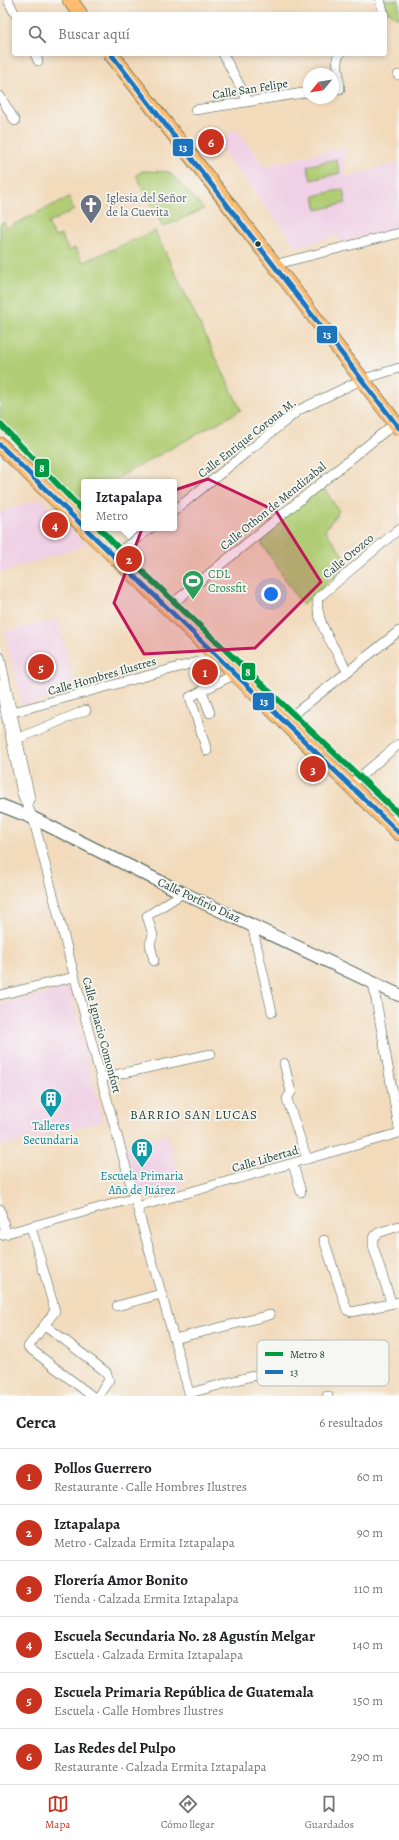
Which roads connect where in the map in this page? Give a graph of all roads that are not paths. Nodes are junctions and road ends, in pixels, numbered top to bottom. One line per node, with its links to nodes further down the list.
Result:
1 (8, 0): 4 (street)
2 (70, 0): 5 (main road)
3 (380, 0): 6 (street)
4 (14, 12)
5 (79, 12)
6 (383, 12)
7 (113, 56): 17 (main road)
8 (224, 56): 13 (street)
9 (338, 56): 10 (street)
10 (338, 68)
11 (303, 93): 13 (street, Calle San Felipe)
12 (0, 96): 15 (street)
13 (248, 101): 14 (street, Calle San Felipe)
14 (195, 110)
15 (15, 121)
16 (399, 233): 17 (street)
17 (273, 265): 19 (main road)
18 (399, 368): 19 (street, Calle Enrique Corona M.)
19 (361, 380): 20 (main road); 22 (street, Calle Enrique Corona M.)
20 (397, 426): 28 (street, Calle Othon de Mendizabal)
21 (0, 445): 23 (main road)
22 (177, 509)
23 (81, 525)
24 (399, 529): 32 (street, Calle Orozco)
25 (87, 531): 27 (main road)
26 (147, 531): 27 (street)
27 (113, 556): 28 (main road)
28 (167, 608): 33 (main road)
29 (399, 631): 32 (street)
30 (0, 657): 38 (street)
31 (205, 660): 38 (street, Calle Hombres Ilustres)
32 (347, 671): 39 (street)
33 (235, 674): 35 (street); 39 (main road)
34 (0, 686): 38 (street)
35 (202, 691): 37 (street); 42 (street)
36 (86, 710): 40 (street)
37 (210, 713)
38 (10, 714): 40 (street); 44 (street)
39 (284, 722): 43 (main road)
40 (17, 739): 44 (street)
41 (399, 744): 43 (street)
42 (207, 751)
43 (350, 786): 47 (main road)
44 (27, 804): 46 (street, Calle Ignacio Comonfort)
45 (0, 805): 46 (street, Calle Porfirio Díaz)
46 (33, 818): 49 (street, Calle Porfirio Díaz); 52 (street, Calle Ignacio Comonfort)
47 (393, 819): 48 (main road)
48 (399, 833)
49 (183, 893): 50 (street, Calle Porfirio Díaz); 51 (street)
50 (252, 925): 53 (street, Calle Porfirio Díaz); 56 (street)
51 (154, 962)
52 (74, 977): 55 (street); 59 (street, Calle Ignacio Comonfort)
53 (374, 983): 54 (street, Calle Porfirio Díaz); 60 (street)
54 (399, 995)
55 (0, 996)
56 (272, 1012)
57 (211, 1054): 59 (street)
58 (284, 1063): 62 (street)
59 (101, 1078): 65 (street, Calle Ignacio Comonfort)
60 (399, 1128)
61 (399, 1134): 62 (street, Calle Libertad)
62 (307, 1159): 63 (street, Calle Libertad)
63 (293, 1164): 64 (street); 65 (street, Calle Libertad)
64 (301, 1192)
65 (136, 1202): 67 (street, Calle Libertad); 71 (street, Calle Ignacio Comonfort)
66 (0, 1209): 69 (street)
67 (31, 1226): 69 (street, Calle Libertad); 75 (street)
68 (399, 1226): 72 (street)
69 (3, 1234)
70 (324, 1240): 72 (street)
71 (161, 1294): 73 (street); 76 (street, Calle Ignacio Comonfort)
72 (395, 1302)
73 (117, 1306)
74 (270, 1315): 76 (street)
75 (45, 1325): 79 (street); 80 (street)
76 (174, 1338): 78 (street, Calle Ignacio Comonfort)
77 (257, 1376): 78 (street)
78 (190, 1395)
79 (92, 1396)
80 (98, 1396)

